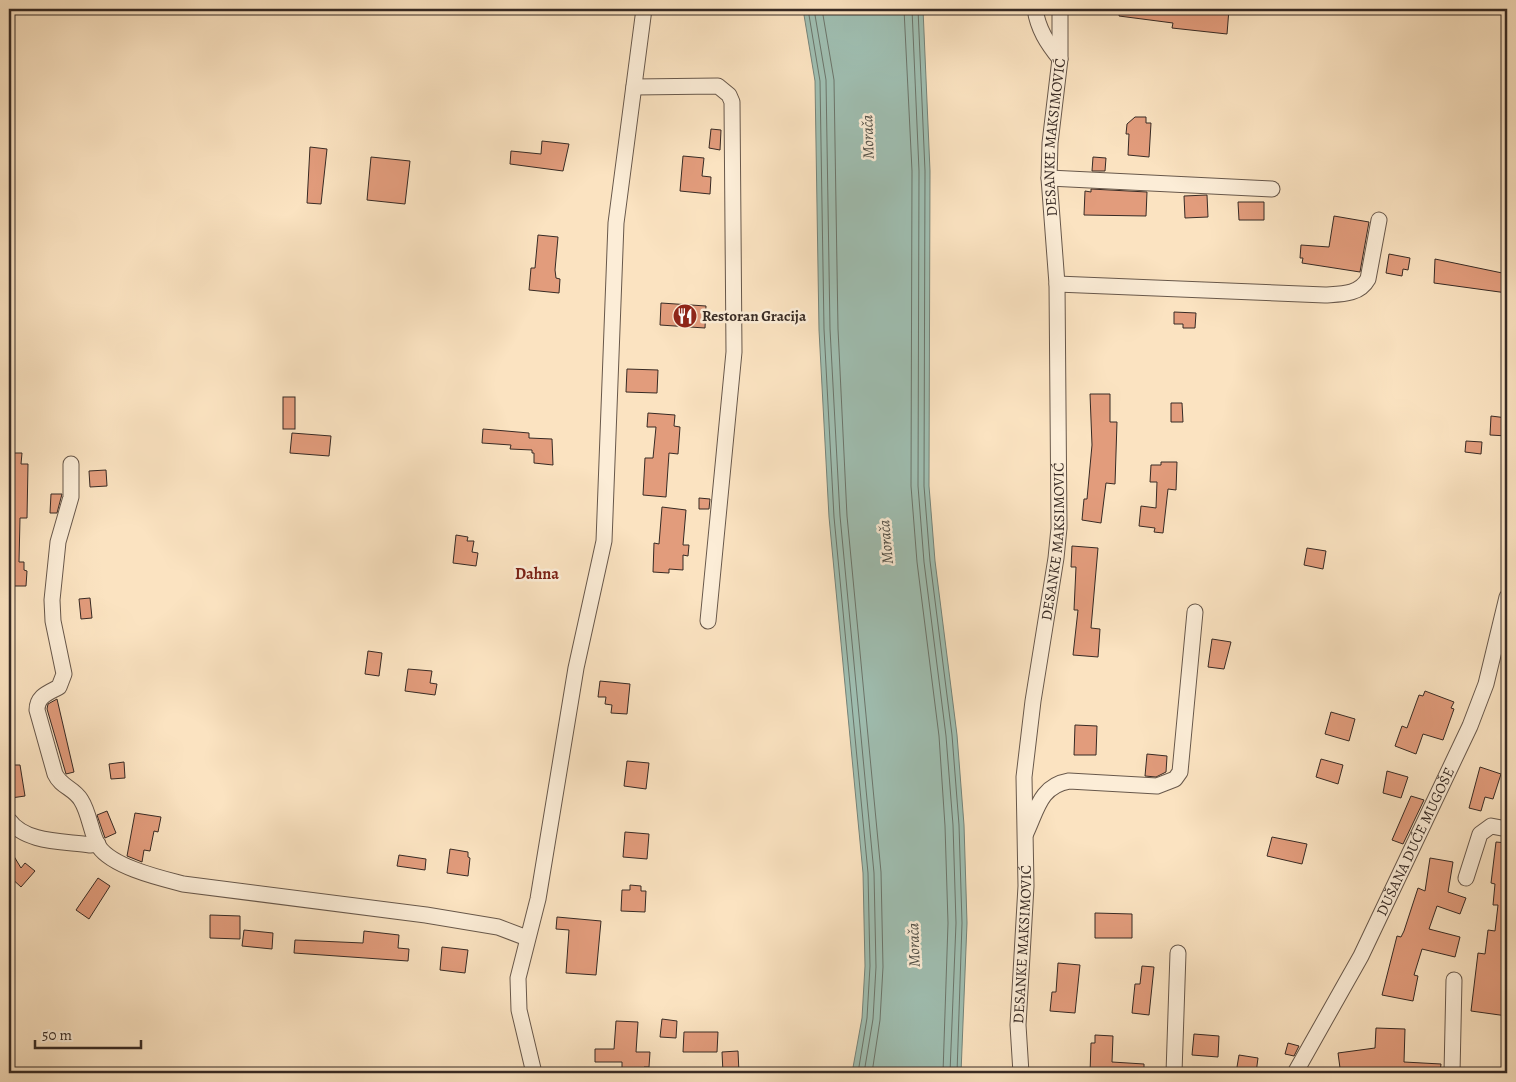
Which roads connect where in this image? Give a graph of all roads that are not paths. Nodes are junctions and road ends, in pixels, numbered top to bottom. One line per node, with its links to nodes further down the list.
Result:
1 (644, 9): 5 (street)
2 (1035, 9): 4 (street)
3 (1060, 9): 4 (street, DESANKE MAKSIMOVIĆ)
4 (1060, 59): 6 (street, DESANKE MAKSIMOVIĆ)
5 (634, 87): 13 (street); 19 (street)
6 (1049, 178): 7 (street); 9 (street, DESANKE MAKSIMOVIĆ)
7 (1272, 189)
8 (1379, 220): 9 (street)
9 (1056, 284): 16 (street, DESANKE MAKSIMOVIĆ)
10 (70, 464): 17 (street)
11 (1507, 597): 25 (street, DUŠANA DUĆE MUGOŠE)
12 (1195, 612): 16 (street)
13 (708, 621)
14 (9, 820): 17 (street)
15 (1507, 829): 18 (street)
16 (1024, 837): 23 (street, DESANKE MAKSIMOVIĆ)
17 (98, 844): 19 (street)
18 (1466, 878)
19 (527, 938): 22 (street)
20 (1178, 953): 24 (street)
21 (1454, 980): 26 (street)
22 (534, 1073)
23 (1021, 1073)
24 (1174, 1073)
25 (1295, 1073)
26 (1452, 1073)

